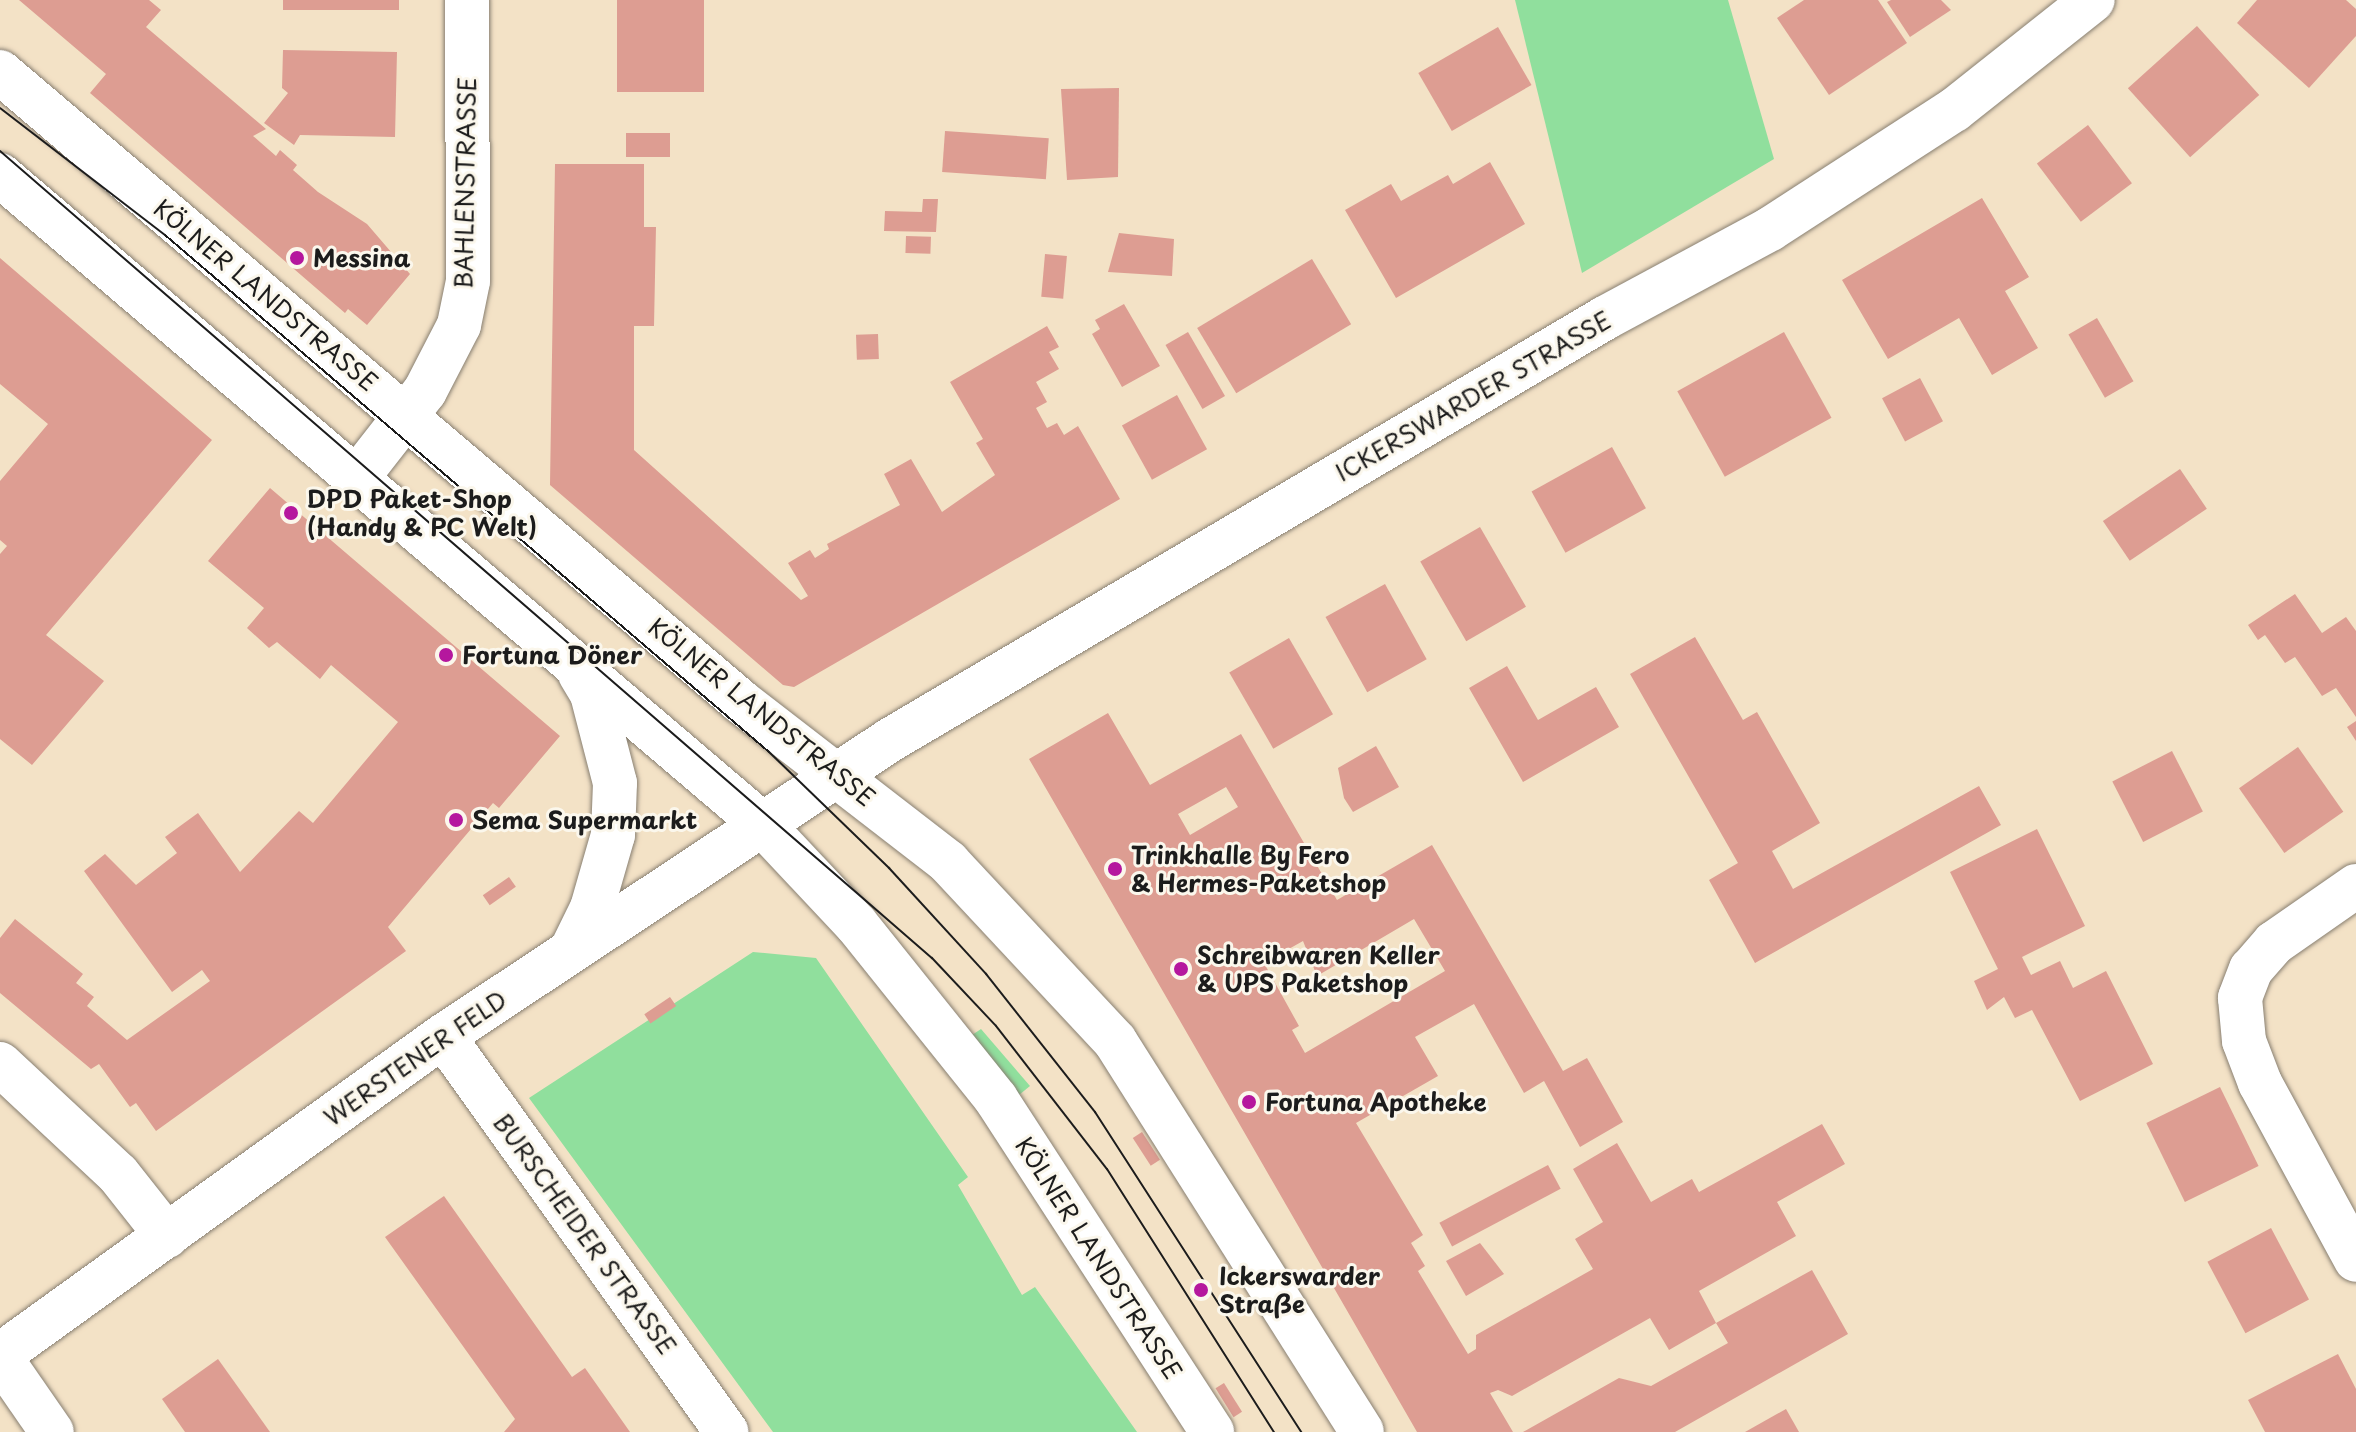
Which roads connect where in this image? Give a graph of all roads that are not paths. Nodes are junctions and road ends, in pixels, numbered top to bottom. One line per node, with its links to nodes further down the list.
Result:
1 (467, 0): 5 (main road, BAHLENSTRASSE)
2 (2093, 0): 8 (main road, ICKERSWARDER STRASSE)
3 (0, 72): 5 (main road, KÖLNER LANDSTRASSE)
4 (0, 175): 6 (main road, KÖLNER LANDSTRASSE)
5 (407, 414): 6 (main road, BAHLENSTRASSE); 8 (main road, KÖLNER LANDSTRASSE)
6 (357, 478): 7 (main road, KÖLNER LANDSTRASSE)
7 (570, 659): 9 (main road, KÖLNER LANDSTRASSE); 11 (main road)
8 (839, 773): 9 (main road, WERSTENER FELD); 20 (main road, KÖLNER LANDSTRASSE)
9 (762, 824): 11 (main road, WERSTENER FELD); 19 (main road, KÖLNER LANDSTRASSE)
10 (2356, 886): 15 (main road)
11 (573, 947): 12 (main road, WERSTENER FELD)
12 (443, 1036): 14 (main road, WERSTENER FELD); 18 (main road, BURSCHEIDER STRASSE)
13 (0, 1064): 14 (main road)
14 (167, 1236): 16 (main road, WERSTENER FELD)
15 (2356, 1260)
16 (0, 1356): 17 (main road, WERSTENER FELD)
17 (52, 1432)
18 (727, 1432)
19 (1212, 1432)
20 (1362, 1432)

